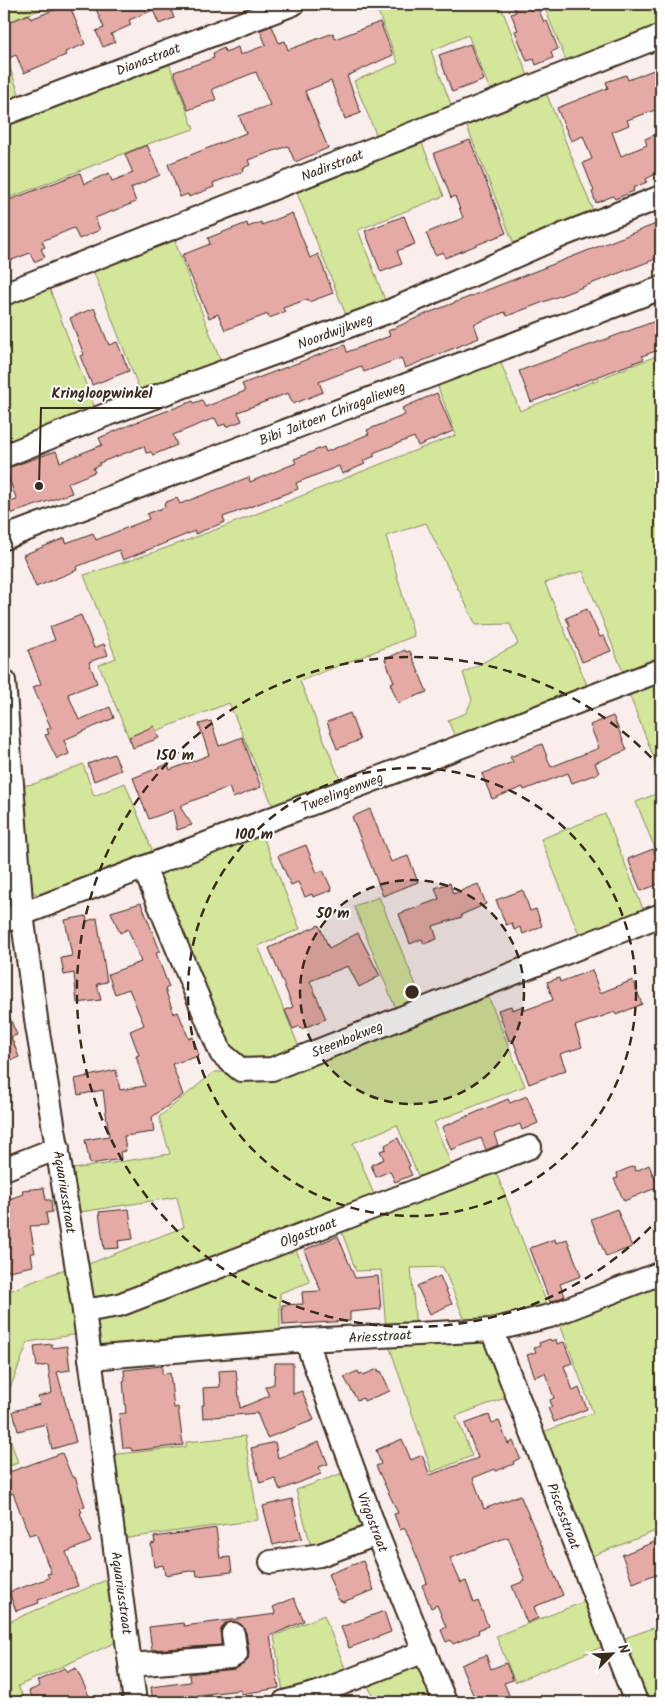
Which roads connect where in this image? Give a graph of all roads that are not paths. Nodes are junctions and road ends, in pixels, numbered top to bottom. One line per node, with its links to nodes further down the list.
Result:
1 (293, 4): 3 (street, Dianastraat)
2 (661, 36): 6 (street, Nadirstraat)
3 (4, 114)
4 (661, 197): 7 (street, Noordwijkweg)
5 (661, 288): 8 (street, Bibi Jaitoen Chiragalieweg)
6 (4, 294)
7 (4, 456)
8 (4, 538)
9 (661, 670): 11 (street, Tweelingenweg)
10 (4, 681): 13 (street, Aquariusstraat)
11 (144, 868): 12 (street, Steenbokweg); 13 (street, Tweelingenweg)
12 (661, 915)
13 (13, 917): 15 (street, Aquariusstraat)
14 (530, 1147): 18 (street, Olgastraat)
15 (58, 1148): 16 (street); 18 (street, Aquariusstraat)
16 (4, 1169)
17 (661, 1273): 19 (street, Ariesstraat)
18 (84, 1311): 21 (street, Aquariusstraat)
19 (492, 1330): 20 (street, Ariesstraat); 30 (street, Piscesstraat)
20 (306, 1340): 21 (street, Ariesstraat); 22 (street, Virgostraat)
21 (90, 1358): 26 (street, Aquariusstraat)
22 (377, 1534): 23 (street); 25 (street, Virgostraat)
23 (271, 1562)
24 (233, 1634): 26 (street)
25 (425, 1652): 28 (street); 29 (street, Virgostraat)
26 (131, 1665): 27 (street, Aquariusstraat)
27 (135, 1702)
28 (284, 1702)
29 (445, 1702)
30 (636, 1702)

